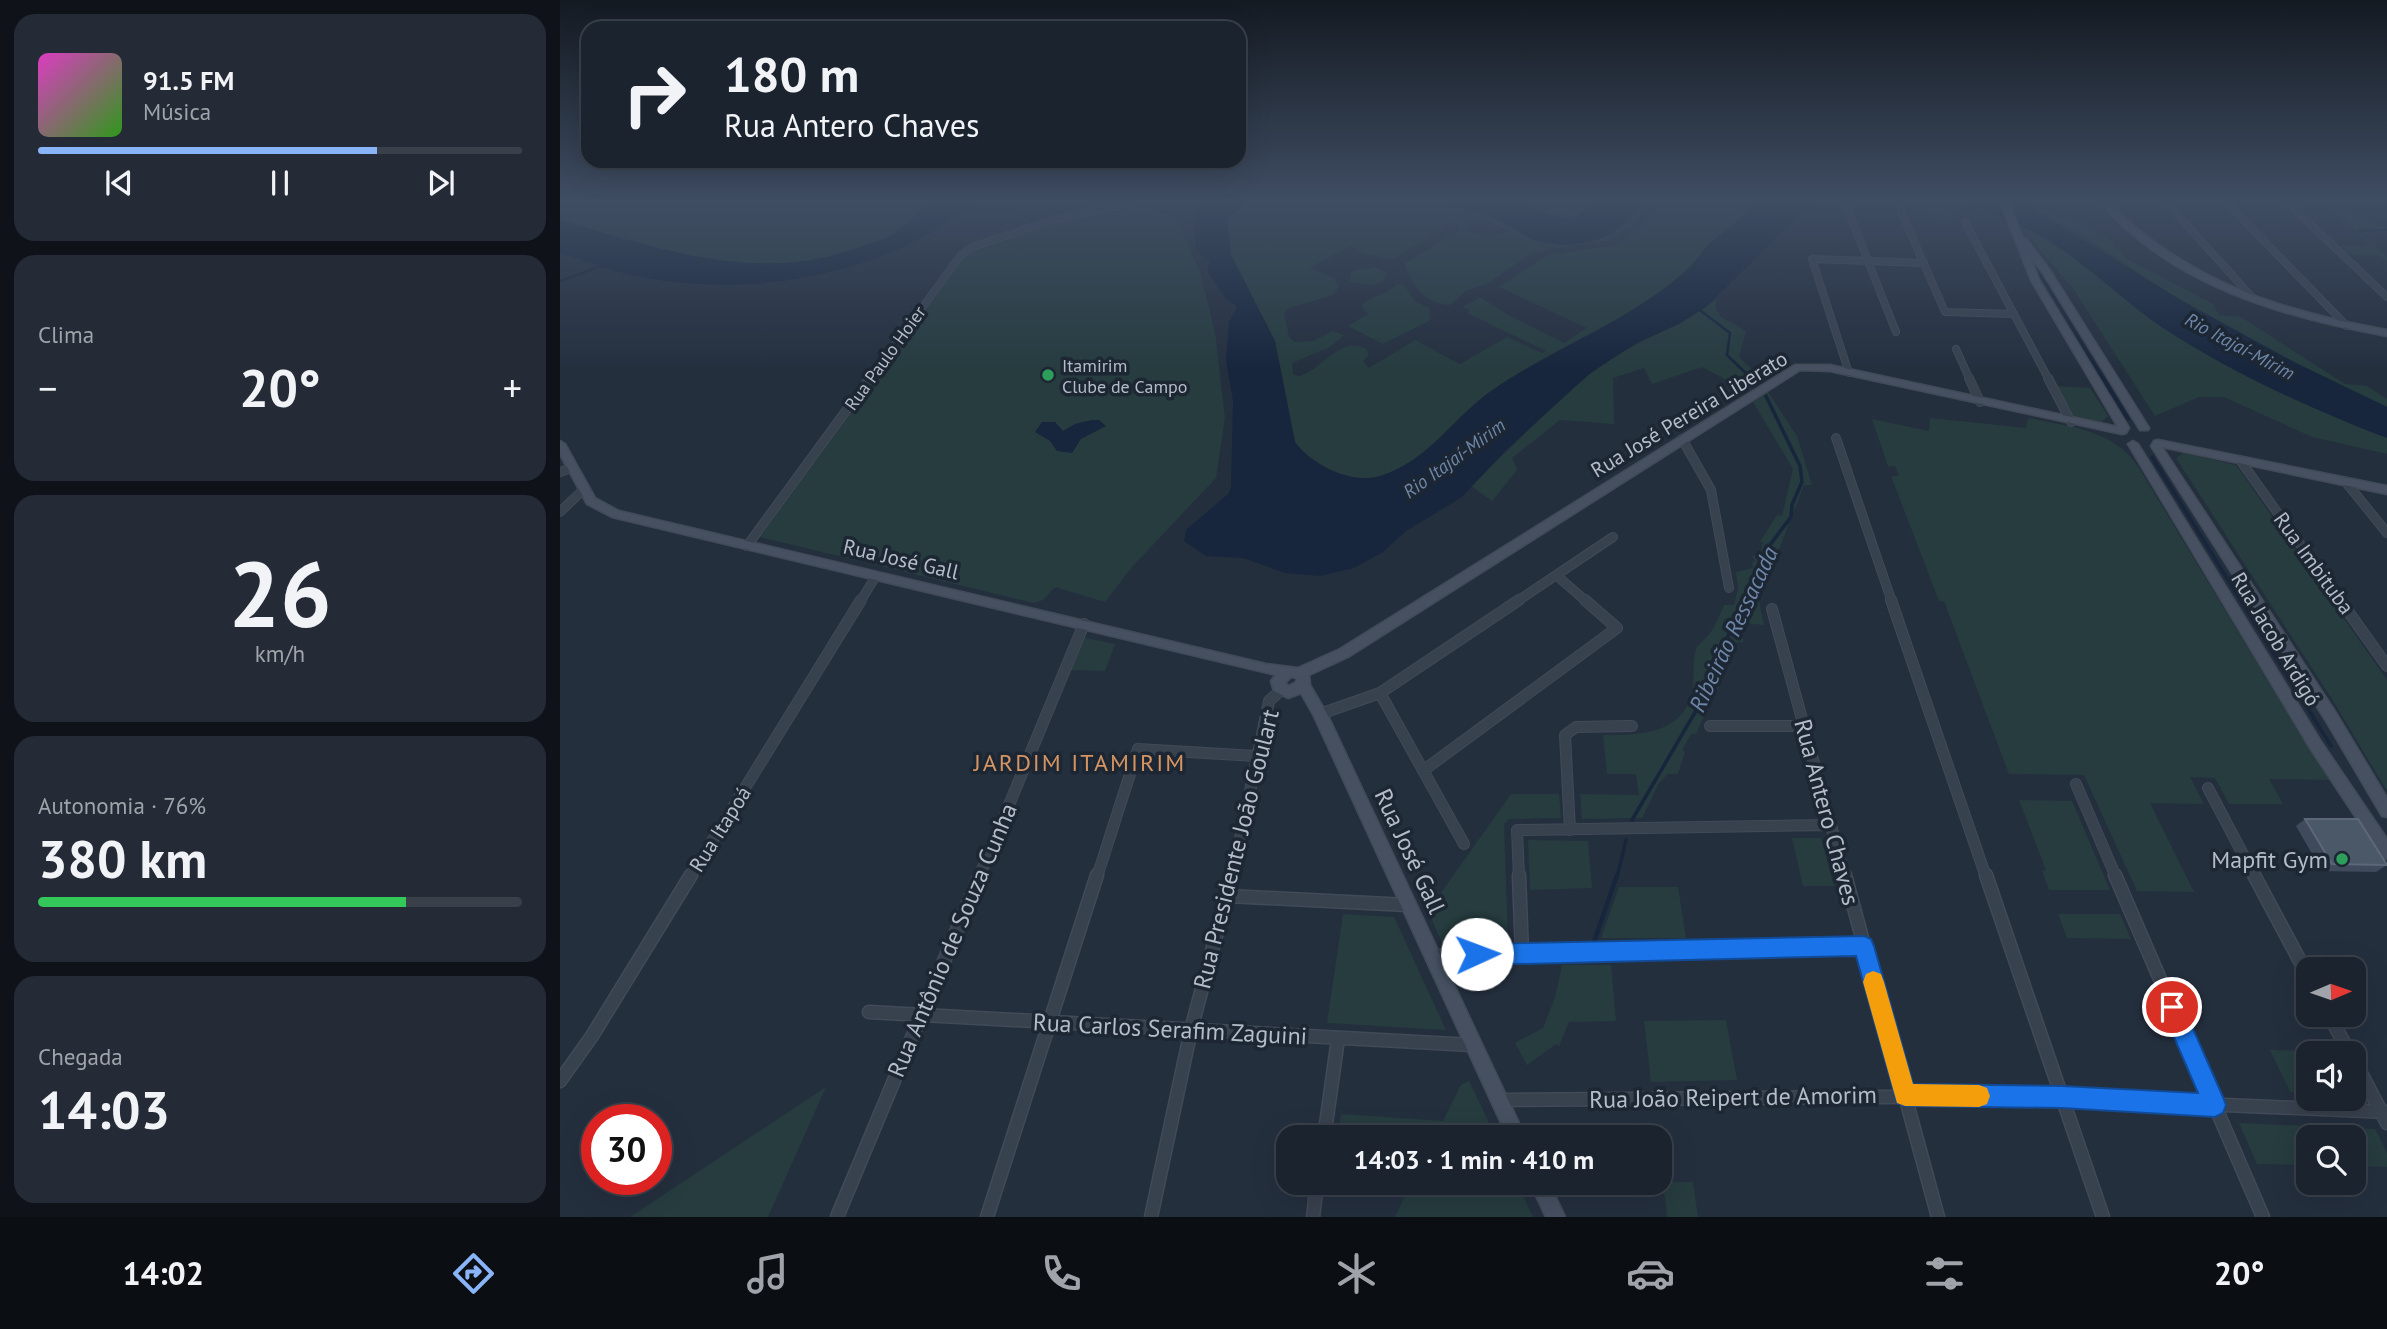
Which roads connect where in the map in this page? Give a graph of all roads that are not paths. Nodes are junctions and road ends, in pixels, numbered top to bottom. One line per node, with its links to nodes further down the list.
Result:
1 (959, 258): 37 (street, Rua Paulo Hoier)
2 (1867, 258): 11 (street)
3 (1922, 258): 12 (street)
4 (1984, 258): 15 (street)
5 (2026, 258): 24 (main road, Rua Jacob Ardigó)
6 (2036, 258): 23 (main road, Rua Jacob Ardigó)
7 (2171, 258): 13 (main road)
8 (2216, 258): 13 (street)
9 (2280, 258): 16 (street)
10 (2346, 258): 14 (street)
11 (1868, 261): 12 (street); 17 (street); 20 (street)
12 (1924, 263): 15 (street)
13 (2250, 295): 16 (main road)
14 (2387, 297)
15 (2014, 314): 22 (street)
16 (2347, 326): 18 (main road)
17 (1896, 332)
18 (2387, 333)
19 (1956, 349): 21 (street)
20 (1849, 373): 21 (main road, Rua José Pereira Liberato); 26 (main road, Rua José Pereira Liberato)
21 (1979, 402): 22 (main road, Rua José Pereira Liberato)
22 (2071, 422): 24 (main road, Rua José Pereira Liberato)
23 (2144, 428): 24 (main road); 27 (main road)
24 (2126, 435): 27 (main road); 58 (main road, Rua Jacob Ardigó)
25 (1836, 438): 74 (street)
26 (1682, 439): 40 (street); 44 (main road, Rua José Pereira Liberato)
27 (2157, 442): 29 (main road); 54 (main road, Rua Jacob Ardigó)
28 (560, 444): 30 (main road, Rua José Gall)
29 (2241, 460): 31 (main road); 43 (street, Rua Imbituba)
30 (565, 470): 32 (main road, Rua José Gall)
31 (2346, 481): 33 (main road); 35 (street)
32 (583, 490): 34 (street); 37 (main road, Rua José Gall)
33 (2387, 490)
34 (560, 512)
35 (2387, 533)
36 (1613, 537): 38 (street)
37 (747, 546): 39 (main road, Rua José Gall)
38 (1556, 575): 45 (street); 51 (street)
39 (876, 576): 42 (main road, Rua José Gall); 71 (street, Rua Itapoá)
40 (1729, 588)
41 (1772, 609): 49 (street, Rua Antero Chaves)
42 (1084, 624): 44 (main road, Rua José Gall); 66 (street, Rua Antônio de Souza Cunha)
43 (2387, 666)
44 (1293, 682): 46 (main road, Rua José Gall); 50 (street, Rua Presidente João Goulart)
45 (1380, 693): 46 (street); 51 (street)
46 (1316, 707): 60 (main road, Rua José Gall)
47 (1632, 726): 56 (street)
48 (1710, 726): 49 (street)
49 (1804, 726): 55 (street, Rua Antero Chaves)
50 (1256, 756): 59 (street, Rua Presidente João Goulart); 67 (street)
51 (1424, 770): 57 (street)
52 (2076, 785): 76 (street)
53 (2208, 788): 64 (street)
54 (2387, 811)
55 (1830, 825): 56 (street); 61 (street, Rua Antero Chaves)
56 (1570, 830): 62 (street)
57 (1464, 844)
58 (2387, 852)
59 (1228, 896): 60 (street); 68 (street, Rua Presidente João Goulart)
60 (1407, 905): 63 (main road, Rua José Gall)
61 (1864, 946): 62 (street); 73 (street, Rua Antero Chaves)
62 (1522, 953): 63 (street)
63 (1432, 956): 70 (main road, Rua José Gall)
64 (2298, 957)
65 (869, 1012): 66 (street, Rua Carlos Serafim Zaguini)
66 (919, 1016): 67 (street, Rua Carlos Serafim Zaguini); 82 (street, Rua Antônio de Souza Cunha)
67 (1049, 1022): 68 (street, Rua Carlos Serafim Zaguini); 83 (street)
68 (1191, 1030): 69 (street, Rua Carlos Serafim Zaguini); 84 (street, Rua Presidente João Goulart)
69 (1338, 1039): 70 (street, Rua Carlos Serafim Zaguini); 78 (street)
70 (1472, 1045): 75 (main road, Rua José Gall)
71 (560, 1081)
72 (2366, 1082): 77 (street)
73 (1905, 1095): 74 (street, Rua João Reipert de Amorim); 75 (street, Rua João Reipert de Amorim); 87 (street, Rua Antero Chaves)
74 (2062, 1097): 76 (street, Rua João Reipert de Amorim); 88 (street)
75 (1499, 1100): 79 (main road, Rua José Gall)
76 (2215, 1105): 77 (street, Rua João Reipert de Amorim); 89 (street)
77 (2385, 1116)
78 (1326, 1125)
79 (1511, 1125)
80 (1315, 1195): 85 (street)
81 (1545, 1195): 86 (main road)
82 (837, 1217)
83 (987, 1217)
84 (1151, 1217)
85 (1312, 1217)
86 (1556, 1217)
87 (1937, 1217)
88 (2103, 1217)
89 (2263, 1217)

